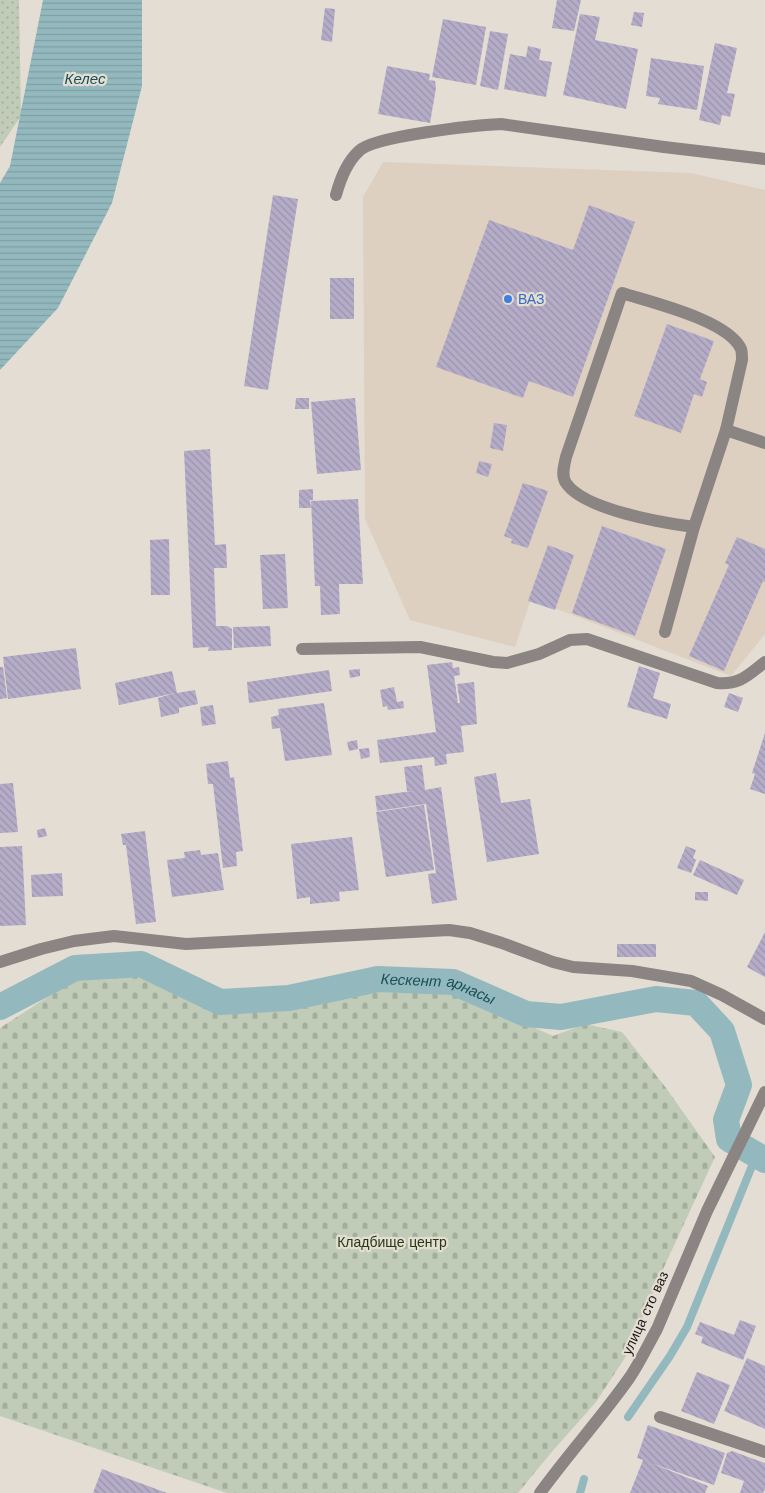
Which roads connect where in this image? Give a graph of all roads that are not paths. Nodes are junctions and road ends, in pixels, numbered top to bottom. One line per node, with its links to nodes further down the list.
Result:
1 (765, 159): 2 (street)
2 (336, 195)
3 (726, 430): 4 (street); 5 (street); 5 (street)
4 (765, 442)
5 (694, 527): 6 (street)
6 (665, 632)
7 (302, 649): 8 (street)
8 (765, 662)
9 (0, 962): 10 (street)
10 (765, 1019)
11 (765, 1092): 14 (street, улица сто ваз)
12 (660, 1417): 13 (street)
13 (765, 1452)
14 (540, 1493)

